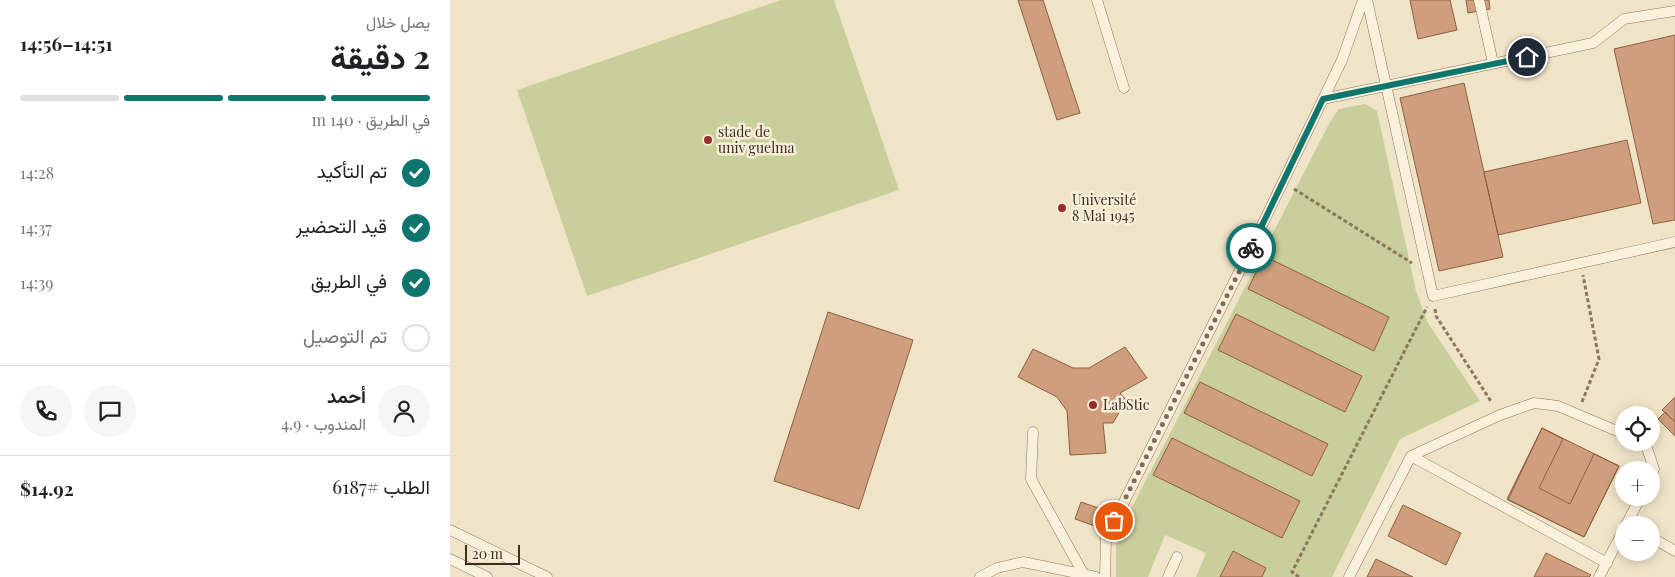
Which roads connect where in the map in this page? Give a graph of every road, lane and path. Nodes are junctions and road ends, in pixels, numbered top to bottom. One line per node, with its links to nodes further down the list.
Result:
1 (1097, 0): 7 (lane)
2 (1365, 0): 6 (lane); 8 (lane)
3 (1479, 0): 5 (lane)
4 (1675, 11): 5 (lane)
5 (1494, 63): 6 (lane)
6 (1386, 85): 8 (lane); 12 (lane)
7 (1124, 88)
8 (1323, 99): 9 (lane)
9 (1283, 182): 12 (path); 31 (lane)
10 (1675, 242): 11 (lane)
11 (1581, 263): 13 (lane); 14 (path)
12 (1428, 272): 13 (lane)
13 (1433, 296): 15 (path); 33 (path)
14 (1577, 414): 15 (lane); 16 (lane)
15 (1500, 415): 18 (lane)
16 (1615, 430)
17 (1033, 432): 26 (lane)
18 (1411, 456): 25 (lane); 34 (lane)
19 (450, 530): 28 (lane)
20 (1660, 543): 22 (lane)
21 (1615, 547): 25 (lane)
22 (1675, 552)
23 (1177, 557): 32 (lane)
24 (450, 559): 27 (lane)
25 (1606, 563): 35 (lane)
26 (1084, 575): 29 (lane); 30 (lane)
27 (487, 577)
28 (547, 577)
29 (980, 577)
30 (1096, 577)
31 (1105, 577)
32 (1168, 577)
33 (1299, 577)
34 (1349, 577)
35 (1600, 577)

